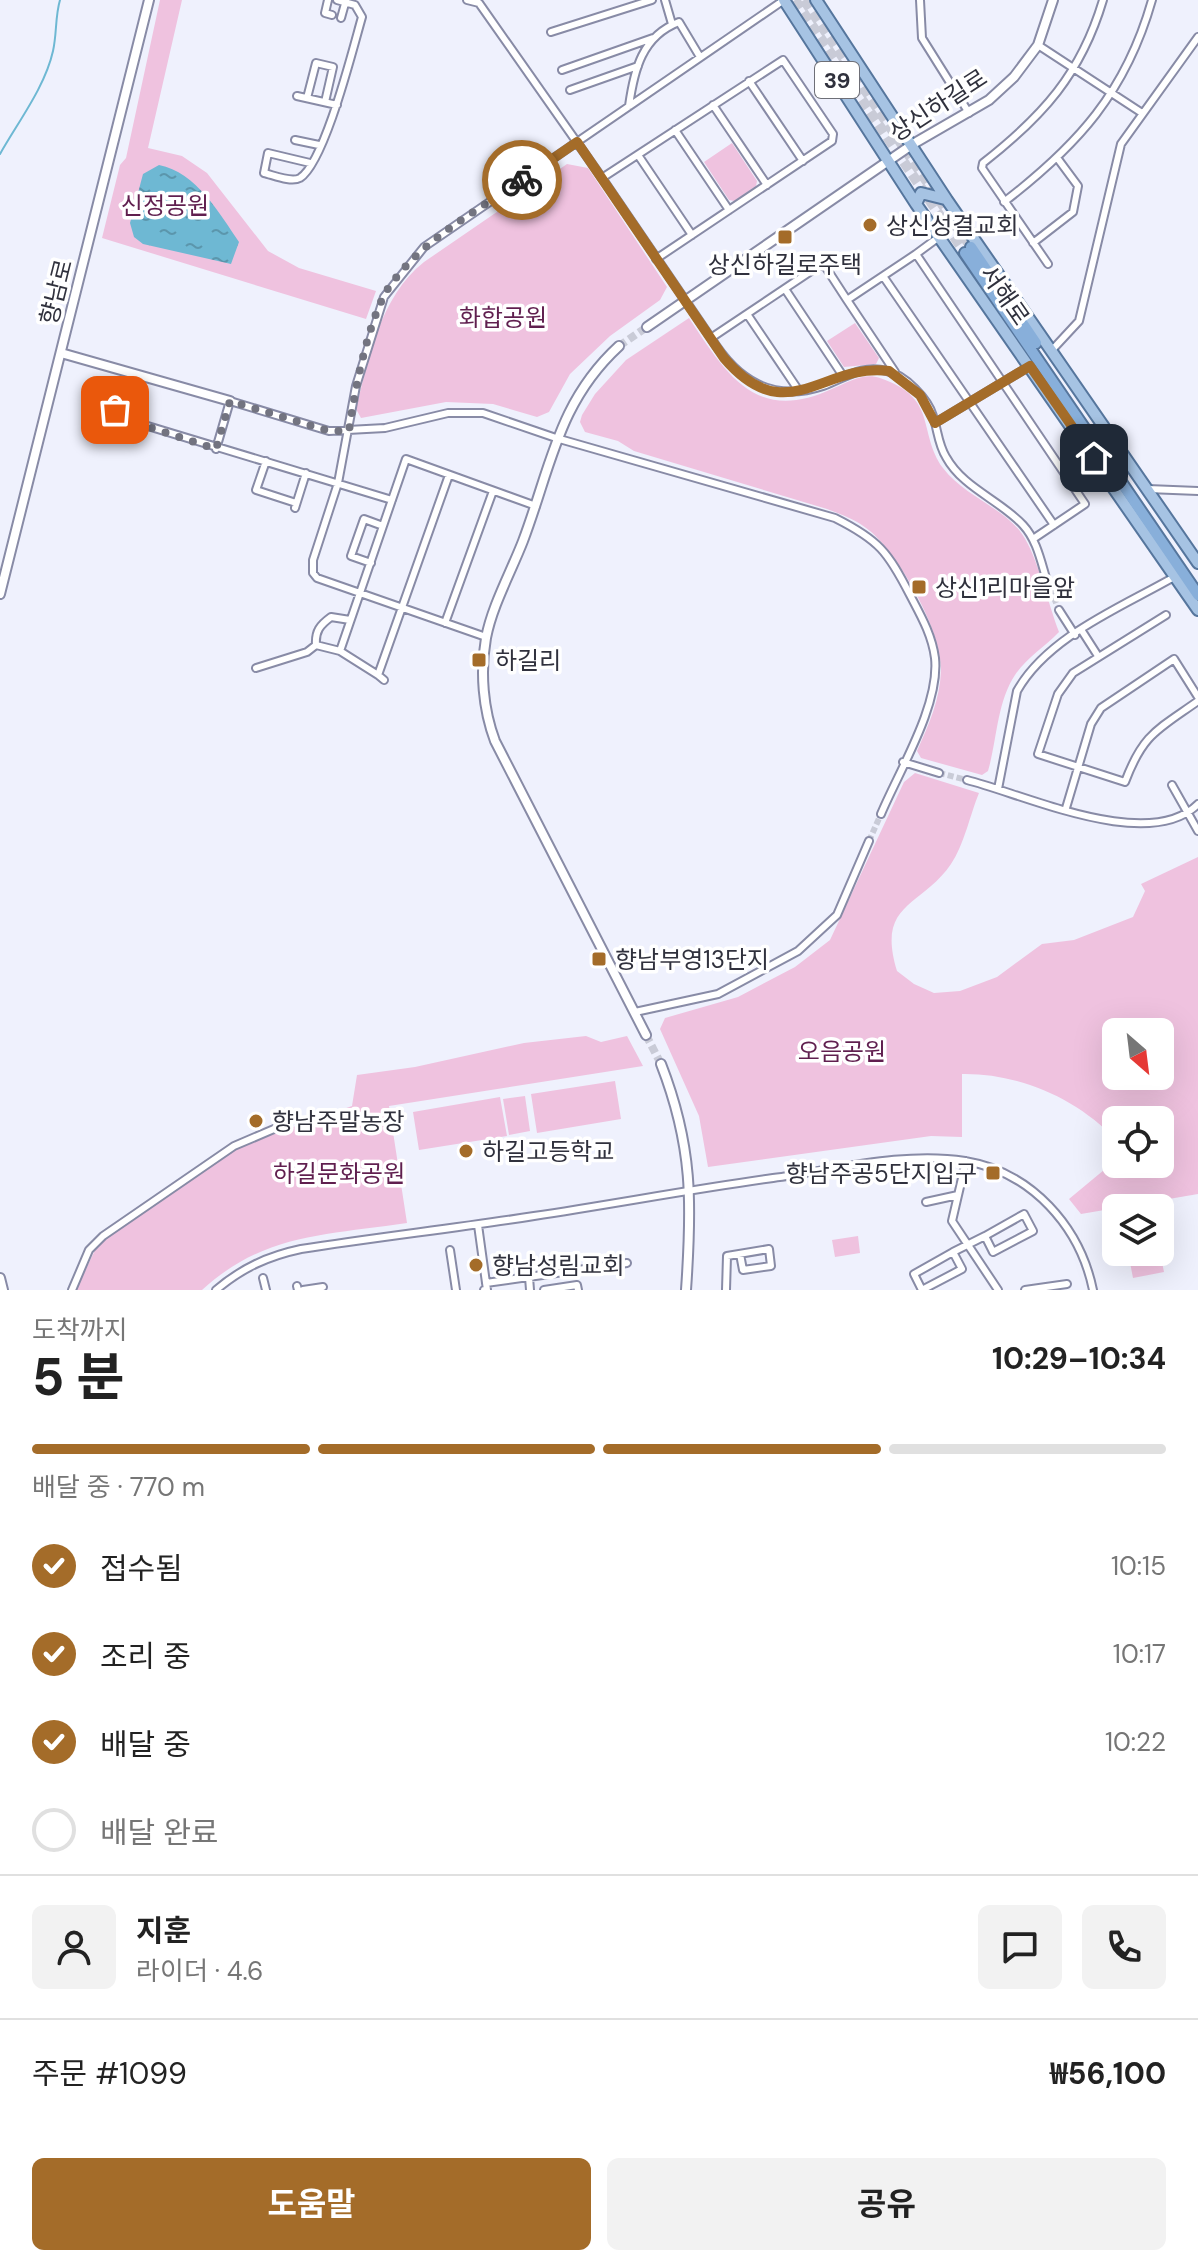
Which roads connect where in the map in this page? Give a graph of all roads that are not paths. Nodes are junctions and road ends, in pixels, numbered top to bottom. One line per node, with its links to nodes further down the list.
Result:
1 (149, 0): 66 (street, 향남로)
2 (328, 0): 13 (street)
3 (467, 0): 37 (street)
4 (652, 0): 16 (street)
5 (665, 0): 15 (street)
6 (784, 0): 20 (street); 43 (main road, 서해로 / 39)
7 (816, 0): 38 (main road, 서해로 / 39)
8 (920, 0): 33 (street)
9 (1053, 0): 19 (street, 상신하길로)
10 (1103, 0): 22 (street)
11 (1152, 0): 26 (street)
12 (343, 1): 14 (street); 30 (street)
13 (332, 15)
14 (341, 18)
15 (672, 24): 18 (street); 20 (street)
16 (551, 32)
17 (1198, 37): 34 (street)
18 (654, 38): 21 (street); 23 (street)
19 (1038, 45): 22 (street); 33 (street, 상신하길로)
20 (700, 57): 32 (street)
21 (638, 65): 25 (street); 32 (street)
22 (1074, 69): 26 (street); 48 (street)
23 (562, 70)
24 (749, 81): 31 (street); 42 (street); 42 (street)
25 (570, 90)
26 (1112, 93): 34 (street); 41 (street)
27 (297, 96): 28 (street)
28 (307, 98): 29 (street); 29 (street)
29 (325, 102): 30 (street)
30 (337, 105): 39 (street)
31 (713, 105): 35 (street); 46 (street)
32 (629, 106): 37 (street)
33 (969, 113): 38 (street, 상신하길로)
34 (1142, 113): 65 (street)
35 (675, 130): 40 (street); 50 (street)
36 (295, 140): 39 (street)
37 (577, 142): 45 (street); 76 (street)
38 (913, 144): 43 (street, 상신하길로); 47 (main road, 서해로 / 39)
39 (319, 145): 44 (street)
40 (638, 155): 45 (street); 51 (street)
41 (1058, 159): 48 (street); 53 (street)
42 (803, 161): 46 (street)
43 (890, 161): 49 (main road, 서해로 / 39); 60 (street, 상신하길로)
44 (310, 163): 44 (street)
45 (602, 178): 55 (street)
46 (767, 185): 50 (street)
47 (947, 200): 49 (main road); 65 (main road, 서해로 / 39)
48 (1004, 202): 53 (street)
49 (916, 204): 52 (main road, 서해로 / 39)
50 (729, 210): 51 (street)
51 (692, 235): 55 (street)
52 (940, 236): 54 (street); 67 (main road, 서해로 / 39)
53 (1033, 243): 56 (street)
54 (916, 254): 57 (street); 70 (street)
55 (656, 259): 60 (street)
56 (1048, 264)
57 (883, 276): 59 (street); 73 (street)
58 (785, 289): 59 (street); 61 (street); 69 (street)
59 (847, 300): 68 (street)
60 (685, 302): 62 (street, 상신하길로); 63 (street)
61 (747, 314): 63 (street); 71 (street)
62 (647, 327)
63 (711, 338): 71 (street)
64 (619, 346): 77 (street)
65 (1053, 349): 83 (main road, 서해로 / 39)
66 (61, 353): 72 (street); 98 (street, 향남로)
67 (1030, 366): 70 (street); 94 (main road, 서해로 / 39)
68 (897, 375): 69 (street); 75 (street)
69 (843, 376): 71 (street)
70 (1004, 383): 73 (street); 88 (street)
71 (799, 391)
72 (230, 401): 76 (street); 78 (street)
73 (971, 404): 75 (street); 88 (street)
74 (118, 417): 78 (street)
75 (935, 423): 90 (street)
76 (349, 431): 77 (street); 82 (street)
77 (556, 438): 87 (street); 113 (street)
78 (216, 449): 79 (street)
79 (266, 461): 80 (street); 80 (street)
80 (306, 473): 82 (street)
81 (449, 475): 84 (street); 86 (street); 100 (street)
82 (338, 483): 86 (street); 97 (street)
83 (1148, 489): 85 (street); 91 (main road, 서해로 / 39)
84 (493, 491): 87 (street); 105 (street)
85 (1198, 491)
86 (392, 500): 89 (street)
87 (536, 506): 107 (street)
88 (1054, 525): 90 (street)
89 (383, 526): 92 (street); 92 (street)
90 (1033, 539): 95 (street)
91 (1194, 546): 93 (main road, 서해로 / 39)
92 (371, 563): 97 (street)
93 (1198, 563)
94 (1177, 575): 102 (main road, 서해로 / 39); 106 (street)
95 (1047, 581)
96 (1198, 584): 99 (highway, 서해로)
97 (360, 593): 100 (street); 104 (street)
98 (0, 594)
99 (1198, 595)
100 (402, 608): 105 (street); 109 (street)
101 (1059, 610): 106 (street)
102 (1198, 610)
103 (1166, 615): 110 (street)
104 (350, 620): 108 (street); 109 (street)
105 (445, 623): 107 (street)
106 (1079, 633): 110 (street); 118 (street)
107 (486, 637): 125 (street)
108 (316, 645): 109 (street); 111 (street)
109 (340, 651)
110 (1098, 656): 114 (street)
111 (256, 668)
112 (1198, 699): 114 (street); 114 (street)
113 (903, 762): 115 (street); 121 (street)
114 (1078, 767): 120 (street)
115 (939, 773)
116 (967, 780): 118 (street)
117 (1172, 785): 122 (street)
118 (998, 789): 120 (street)
119 (1198, 804): 122 (street)
120 (1066, 808): 122 (street)
121 (881, 814)
122 (1188, 814): 123 (street)
123 (1198, 831)
124 (869, 841): 125 (street)
125 (635, 1012): 126 (street)
126 (646, 1035)
127 (661, 1064): 130 (street)
128 (288, 1123): 150 (street)
129 (966, 1161): 130 (street); 131 (street); 161 (street)
130 (691, 1191): 133 (street); 157 (street)
131 (958, 1195): 132 (street); 135 (street)
132 (926, 1202)
133 (478, 1225): 147 (street); 151 (street)
134 (985, 1236): 134 (street); 135 (street)
135 (968, 1244): 137 (street); 159 (street)
136 (450, 1250): 153 (street)
137 (953, 1252): 137 (street)
138 (740, 1254): 138 (street); 158 (street)
139 (627, 1263): 140 (street)
140 (592, 1268): 141 (street); 142 (street)
141 (529, 1277): 147 (street); 154 (street)
142 (594, 1277)
143 (0, 1278): 149 (street)
144 (263, 1278): 152 (street)
145 (1067, 1285): 160 (street)
146 (323, 1287): 148 (street)
147 (485, 1287)
148 (299, 1289)
149 (3, 1290)
150 (72, 1290)
151 (216, 1290)
152 (266, 1290)
153 (456, 1290)
154 (530, 1290)
155 (544, 1290): 156 (street)
156 (578, 1290)
157 (686, 1290)
158 (726, 1290)
159 (998, 1290)
160 (1025, 1290)
161 (1093, 1290)

